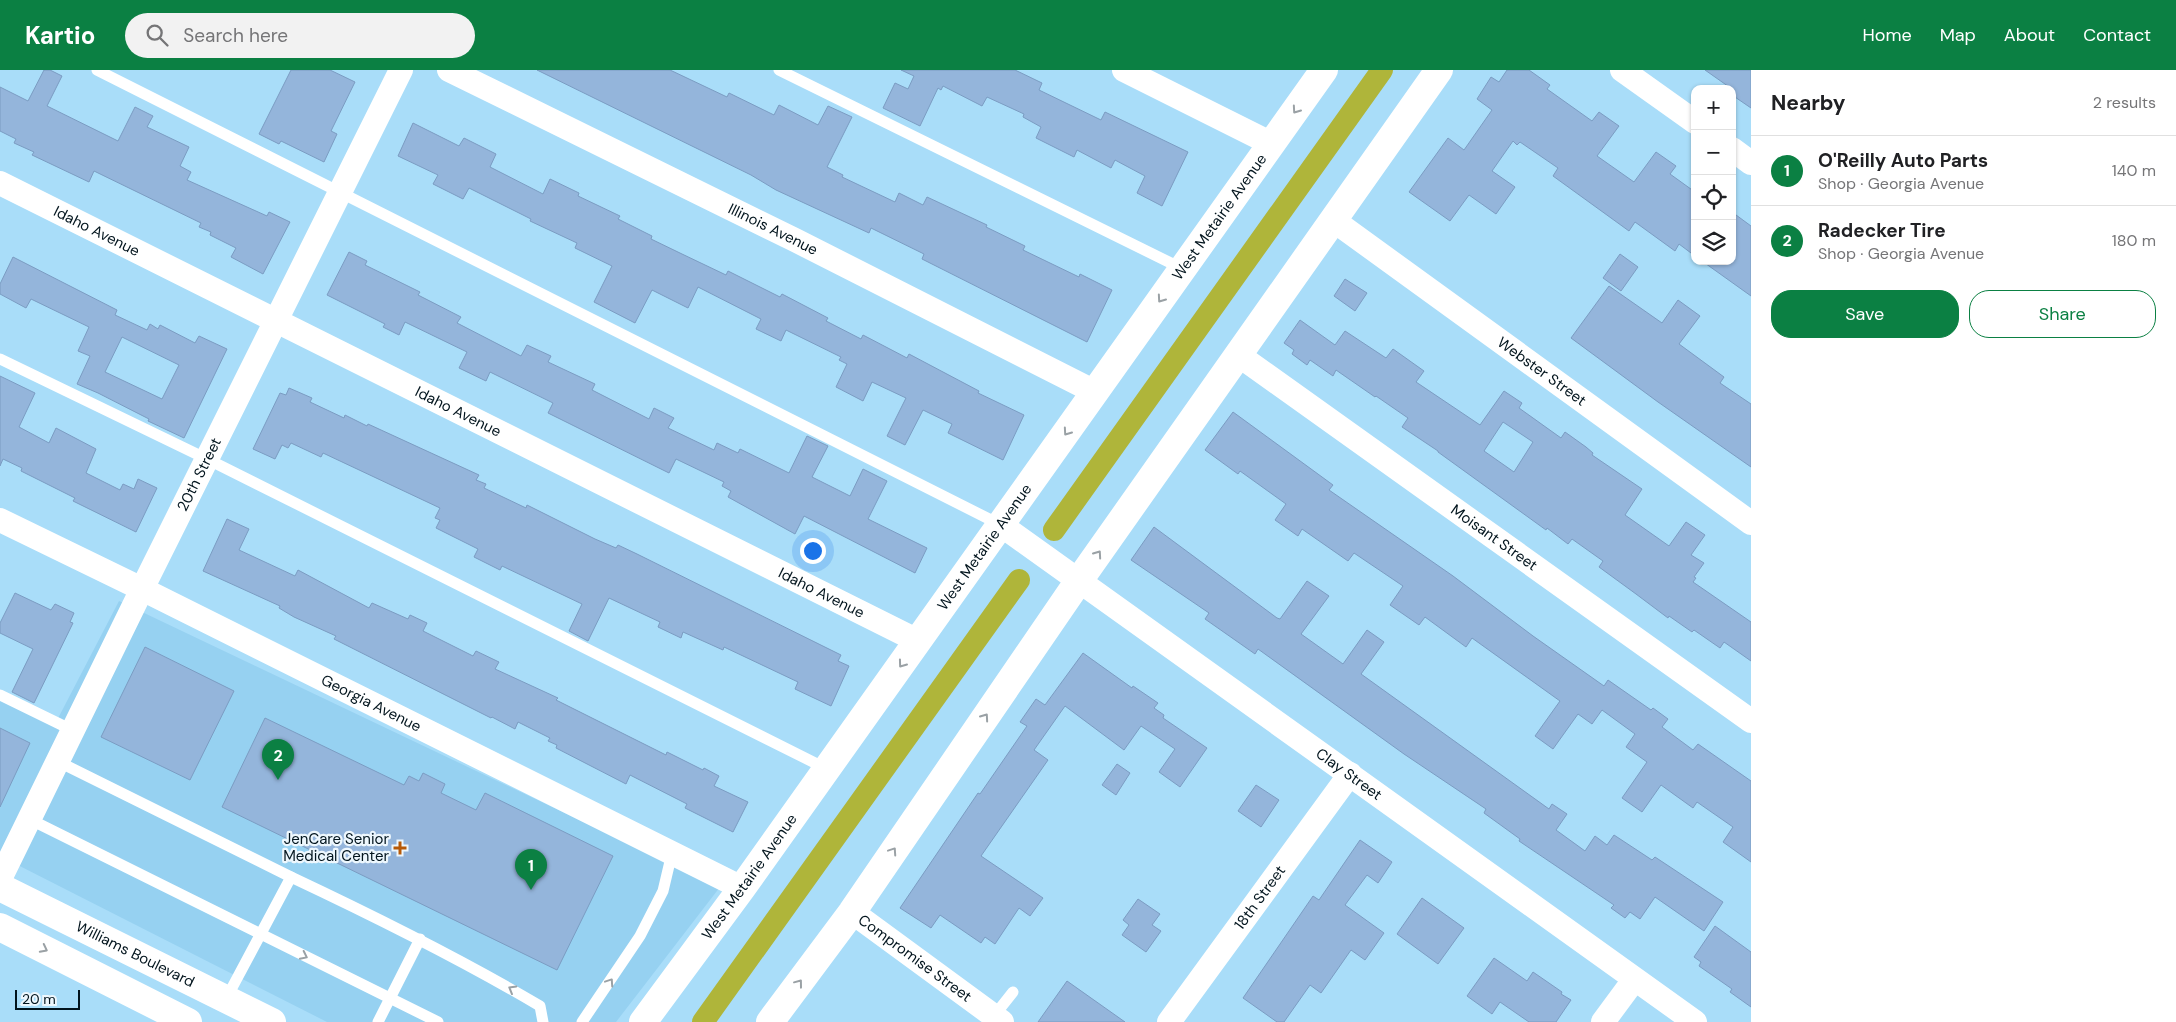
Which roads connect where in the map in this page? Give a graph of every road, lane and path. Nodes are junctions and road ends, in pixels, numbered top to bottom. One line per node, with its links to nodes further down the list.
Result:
1 (97, 70): 14 (lane)
2 (401, 70): 14 (street, 20th Street)
3 (449, 70): 20 (street, Illinois Avenue)
4 (779, 70): 16 (lane)
5 (1124, 70): 10 (street)
6 (1324, 70): 10 (main road, West Metairie Avenue, one-way to 10)
7 (1438, 70): 15 (main road)
8 (1622, 70): 9 (street)
9 (1691, 119)
10 (1272, 144): 16 (main road, West Metairie Avenue)
11 (1736, 152): 12 (street)
12 (1751, 163)
13 (0, 183): 17 (street, Idaho Avenue)
14 (340, 192): 17 (street, 20th Street); 24 (lane)
15 (1333, 220): 18 (main road); 23 (street, Webster Street)
16 (1183, 269): 20 (main road, West Metairie Avenue, one-way to 20)
17 (276, 320): 21 (street, 20th Street); 27 (street, Idaho Avenue)
18 (1237, 354): 25 (main road, one-way to 18); 29 (street, Moisant Street)
19 (0, 359): 21 (lane)
20 (1095, 392): 24 (main road, West Metairie Avenue, one-way to 24)
21 (207, 459): 26 (street, 20th Street); 32 (lane)
22 (0, 520): 26 (street, Georgia Avenue)
23 (1751, 523)
24 (1002, 525): 25 (street, Clay Street); 27 (main road, West Metairie Avenue)
25 (1078, 582): 33 (street, Clay Street); 40 (main road, one-way to 25)
26 (142, 589): 30 (street, 20th Street); 35 (street, Georgia Avenue)
27 (918, 641): 32 (main road, West Metairie Avenue, one-way to 32)
28 (0, 695): 30 (lane)
29 (1751, 721)
30 (72, 730): 31 (street, 20th Street)
31 (57, 761): 34 (street, 20th Street); 36 (lane)
32 (827, 769): 39 (main road, West Metairie Avenue)
33 (1350, 774): 46 (street, Clay Street); 59 (street, 18th Street)
34 (29, 819): 37 (street, 20th Street); 44 (lane)
35 (672, 853): 39 (street, Georgia Avenue); 56 (lane, one-way to 35)
36 (291, 877): 44 (lane); 45 (lane)
37 (0, 879)
38 (0, 887): 43 (main road, Williams Boulevard)
39 (742, 888): 57 (main road, West Metairie Avenue)
40 (852, 912): 50 (street, Compromise Street); 58 (main road, one-way to 40)
41 (0, 915): 43 (main road)
42 (0, 927): 51 (main road, one-way to 51)
43 (93, 933): 49 (main road, Williams Boulevard)
44 (260, 935): 48 (lane, one-way to 48); 49 (lane)
45 (420, 938): 48 (lane); 55 (lane, one-way to 45)
46 (1634, 980): 60 (street); 61 (street, Clay Street)
47 (1013, 992): 50 (lane)
48 (390, 998): 53 (lane); 54 (lane)
49 (226, 999): 52 (main road, Williams Boulevard)
50 (998, 1019)
51 (188, 1022)
52 (272, 1022)
53 (378, 1022)
54 (438, 1022)
55 (543, 1022)
56 (582, 1022)
57 (643, 1022)
58 (770, 1022)
59 (1169, 1022)
60 (1603, 1022)
61 (1695, 1022)

